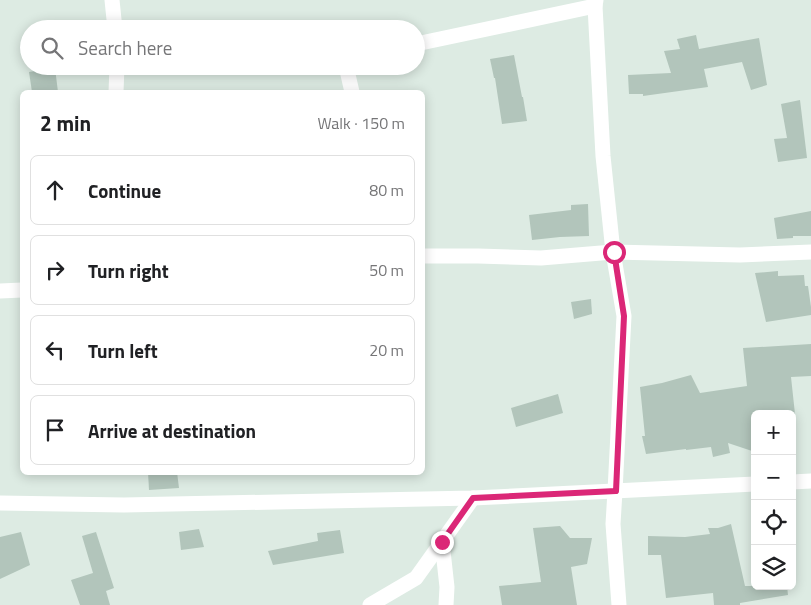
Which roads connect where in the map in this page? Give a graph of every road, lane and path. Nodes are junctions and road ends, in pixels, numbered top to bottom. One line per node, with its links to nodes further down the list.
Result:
1 (112, 0): 3 (street)
2 (595, 3): 4 (street); 9 (street)
3 (113, 20)
4 (425, 42)
5 (117, 75): 7 (street)
6 (348, 75): 8 (street)
7 (116, 90)
8 (352, 90)
9 (614, 252): 10 (street); 11 (street); 17 (street)
10 (811, 252)
11 (425, 256)
12 (20, 290): 13 (street)
13 (0, 291)
14 (811, 481): 15 (street)
15 (796, 482)
16 (751, 484): 17 (street)
17 (616, 491): 18 (street); 23 (street)
18 (473, 498): 19 (street); 20 (street)
19 (0, 503)
20 (442, 542): 21 (street); 22 (street)
21 (370, 605)
22 (446, 605)
23 (619, 605)

